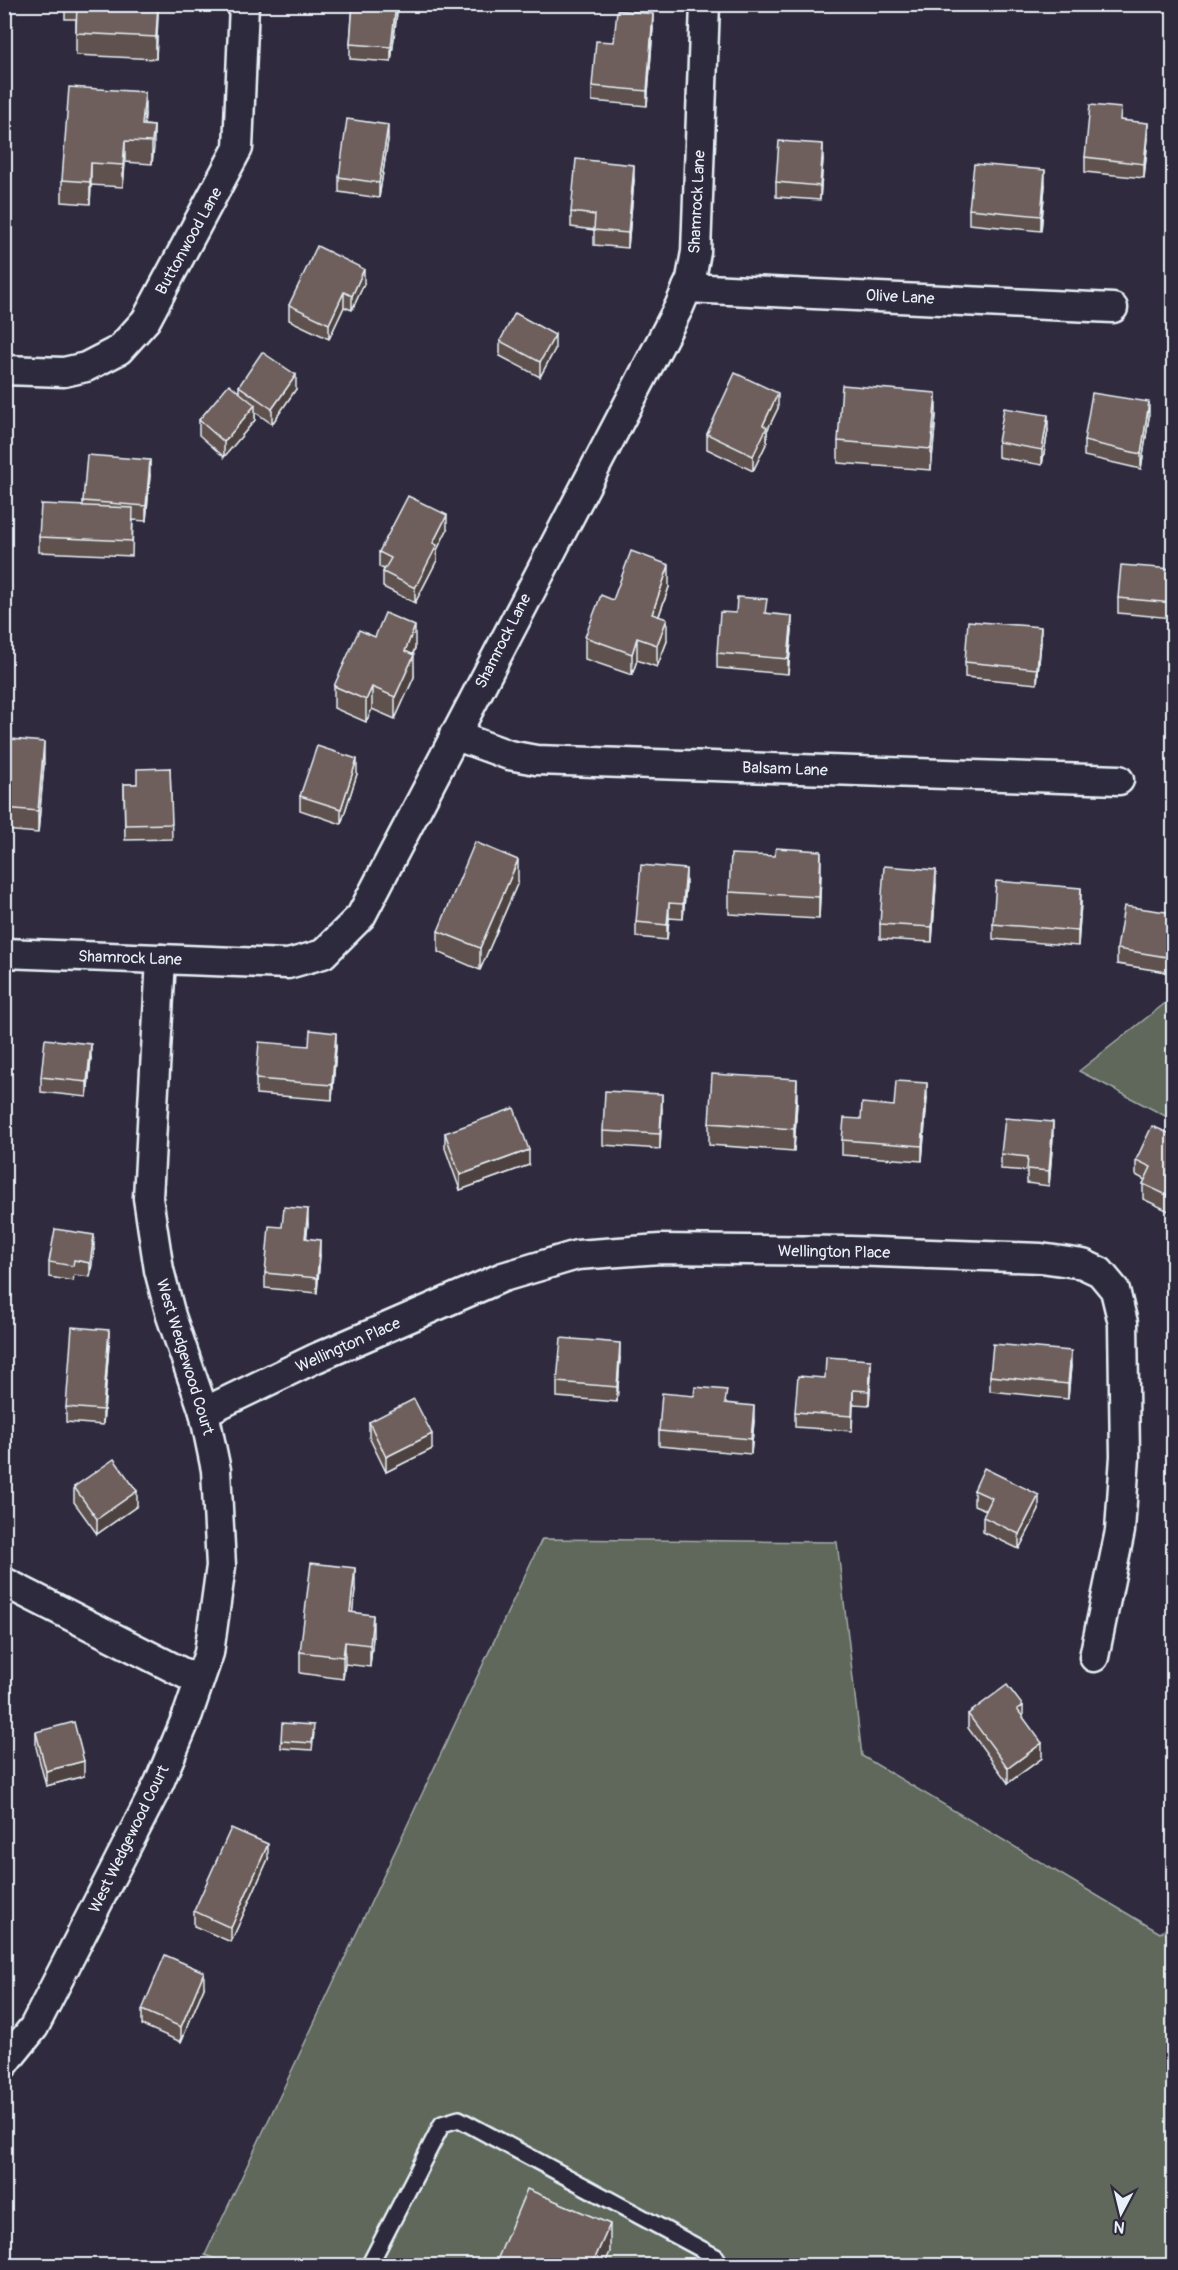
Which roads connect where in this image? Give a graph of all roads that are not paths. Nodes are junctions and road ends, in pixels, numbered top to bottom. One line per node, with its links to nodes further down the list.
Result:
1 (244, 4): 5 (street, Buttonwood Lane)
2 (705, 4): 3 (street, Shamrock Lane)
3 (687, 288): 4 (street, Olive Lane); 6 (street, Shamrock Lane)
4 (1113, 308)
5 (4, 370)
6 (454, 735): 7 (street, Balsam Lane); 9 (street, Shamrock Lane)
7 (1119, 780)
8 (4, 953): 9 (street, Shamrock Lane)
9 (161, 959): 10 (street, West Wedgewood Court)
10 (204, 1412): 12 (street, Wellington Place); 13 (street, West Wedgewood Court)
11 (4, 1582): 13 (street)
12 (1094, 1658)
13 (199, 1681): 14 (street, West Wedgewood Court)
14 (4, 2064)
15 (369, 2265): 16 (lane)
16 (721, 2265)

